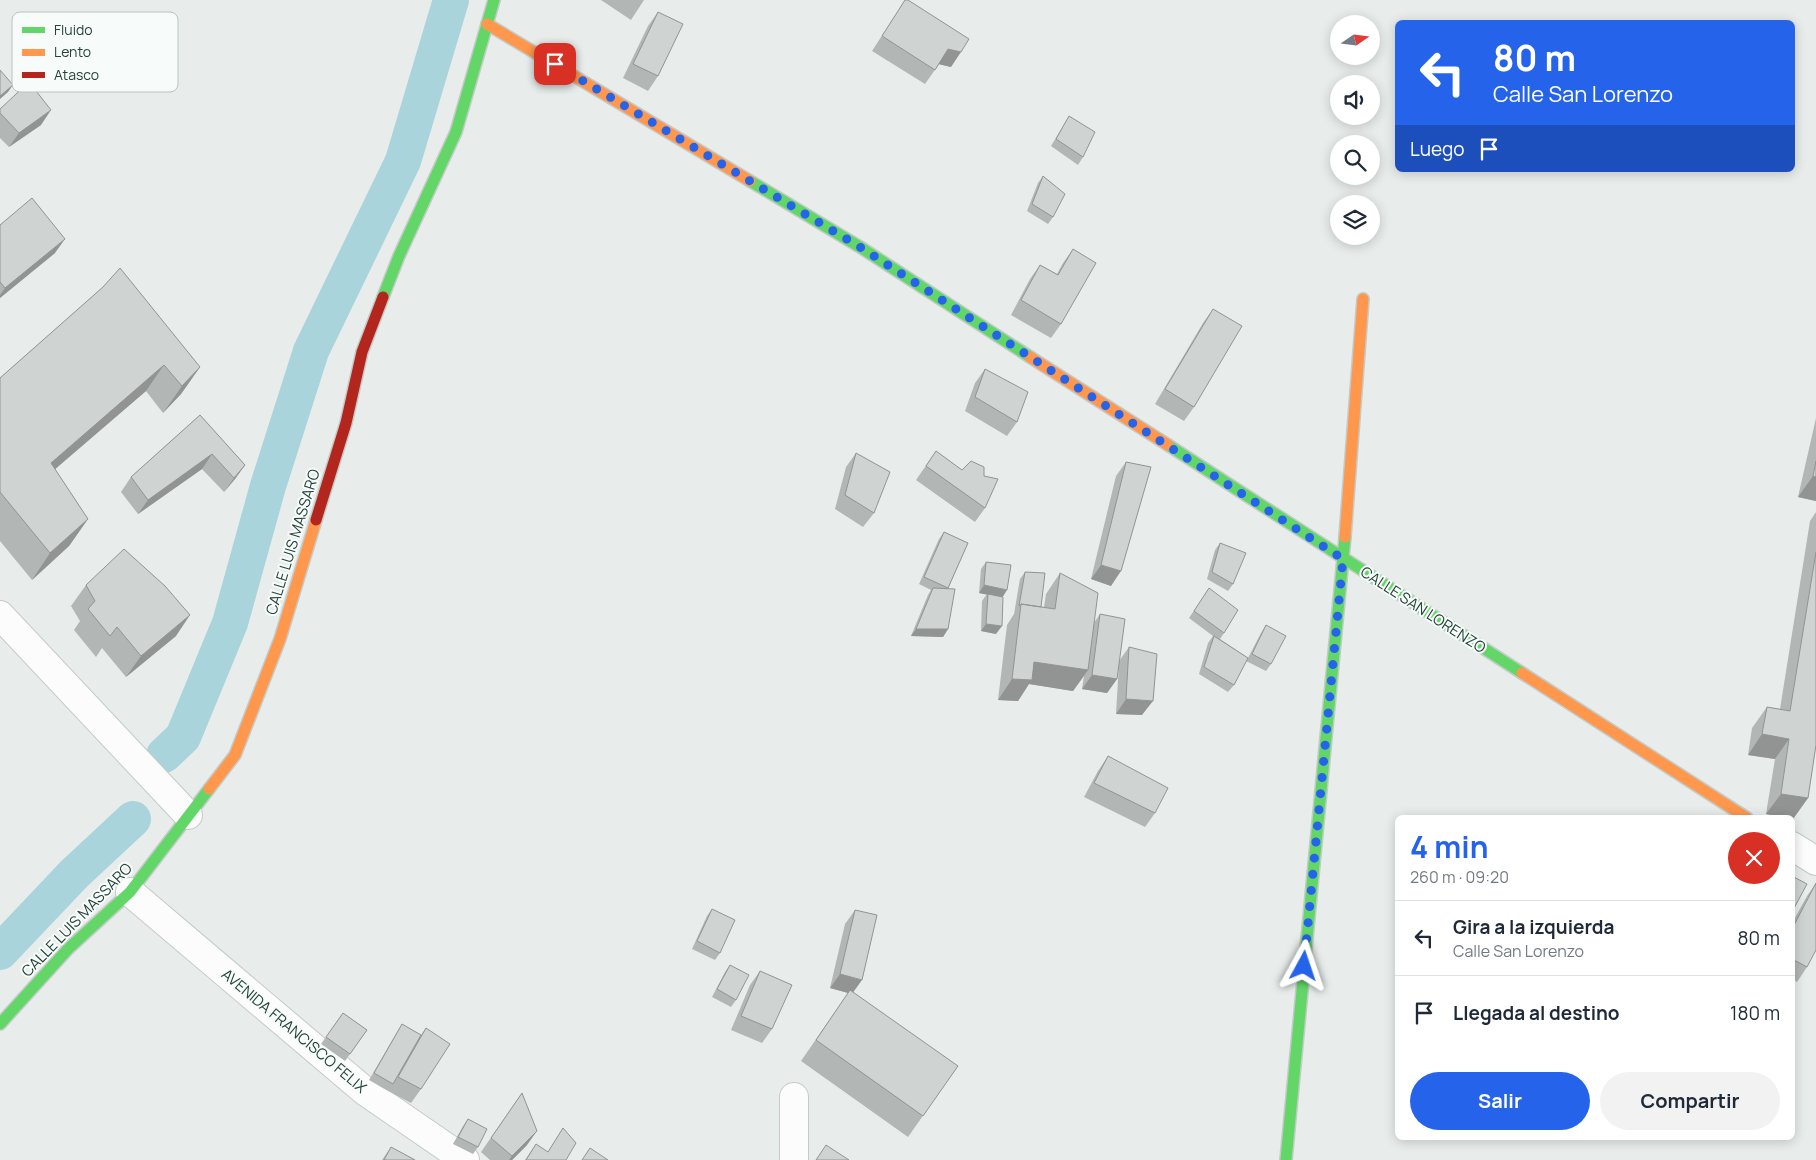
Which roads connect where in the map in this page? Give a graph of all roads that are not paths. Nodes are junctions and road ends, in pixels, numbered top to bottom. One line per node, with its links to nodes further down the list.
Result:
1 (494, 0): 2 (street, CALLE LUIS MASSARO)
2 (487, 24): 4 (street, CALLE SAN LORENZO); 6 (street, CALLE LUIS MASSARO)
3 (1363, 299): 4 (street)
4 (1343, 559): 7 (street, CALLE SAN LORENZO); 15 (street)
5 (0, 615): 6 (street)
6 (188, 815): 10 (street, CALLE LUIS MASSARO)
7 (1742, 815)
8 (1795, 848): 9 (street)
9 (1816, 861)
10 (130, 892): 11 (street, CALLE LUIS MASSARO); 13 (street, AVENIDA FRANCISCO FELIX)
11 (0, 1024)
12 (794, 1097): 14 (street)
13 (465, 1160)
14 (794, 1160)
15 (1286, 1160)

